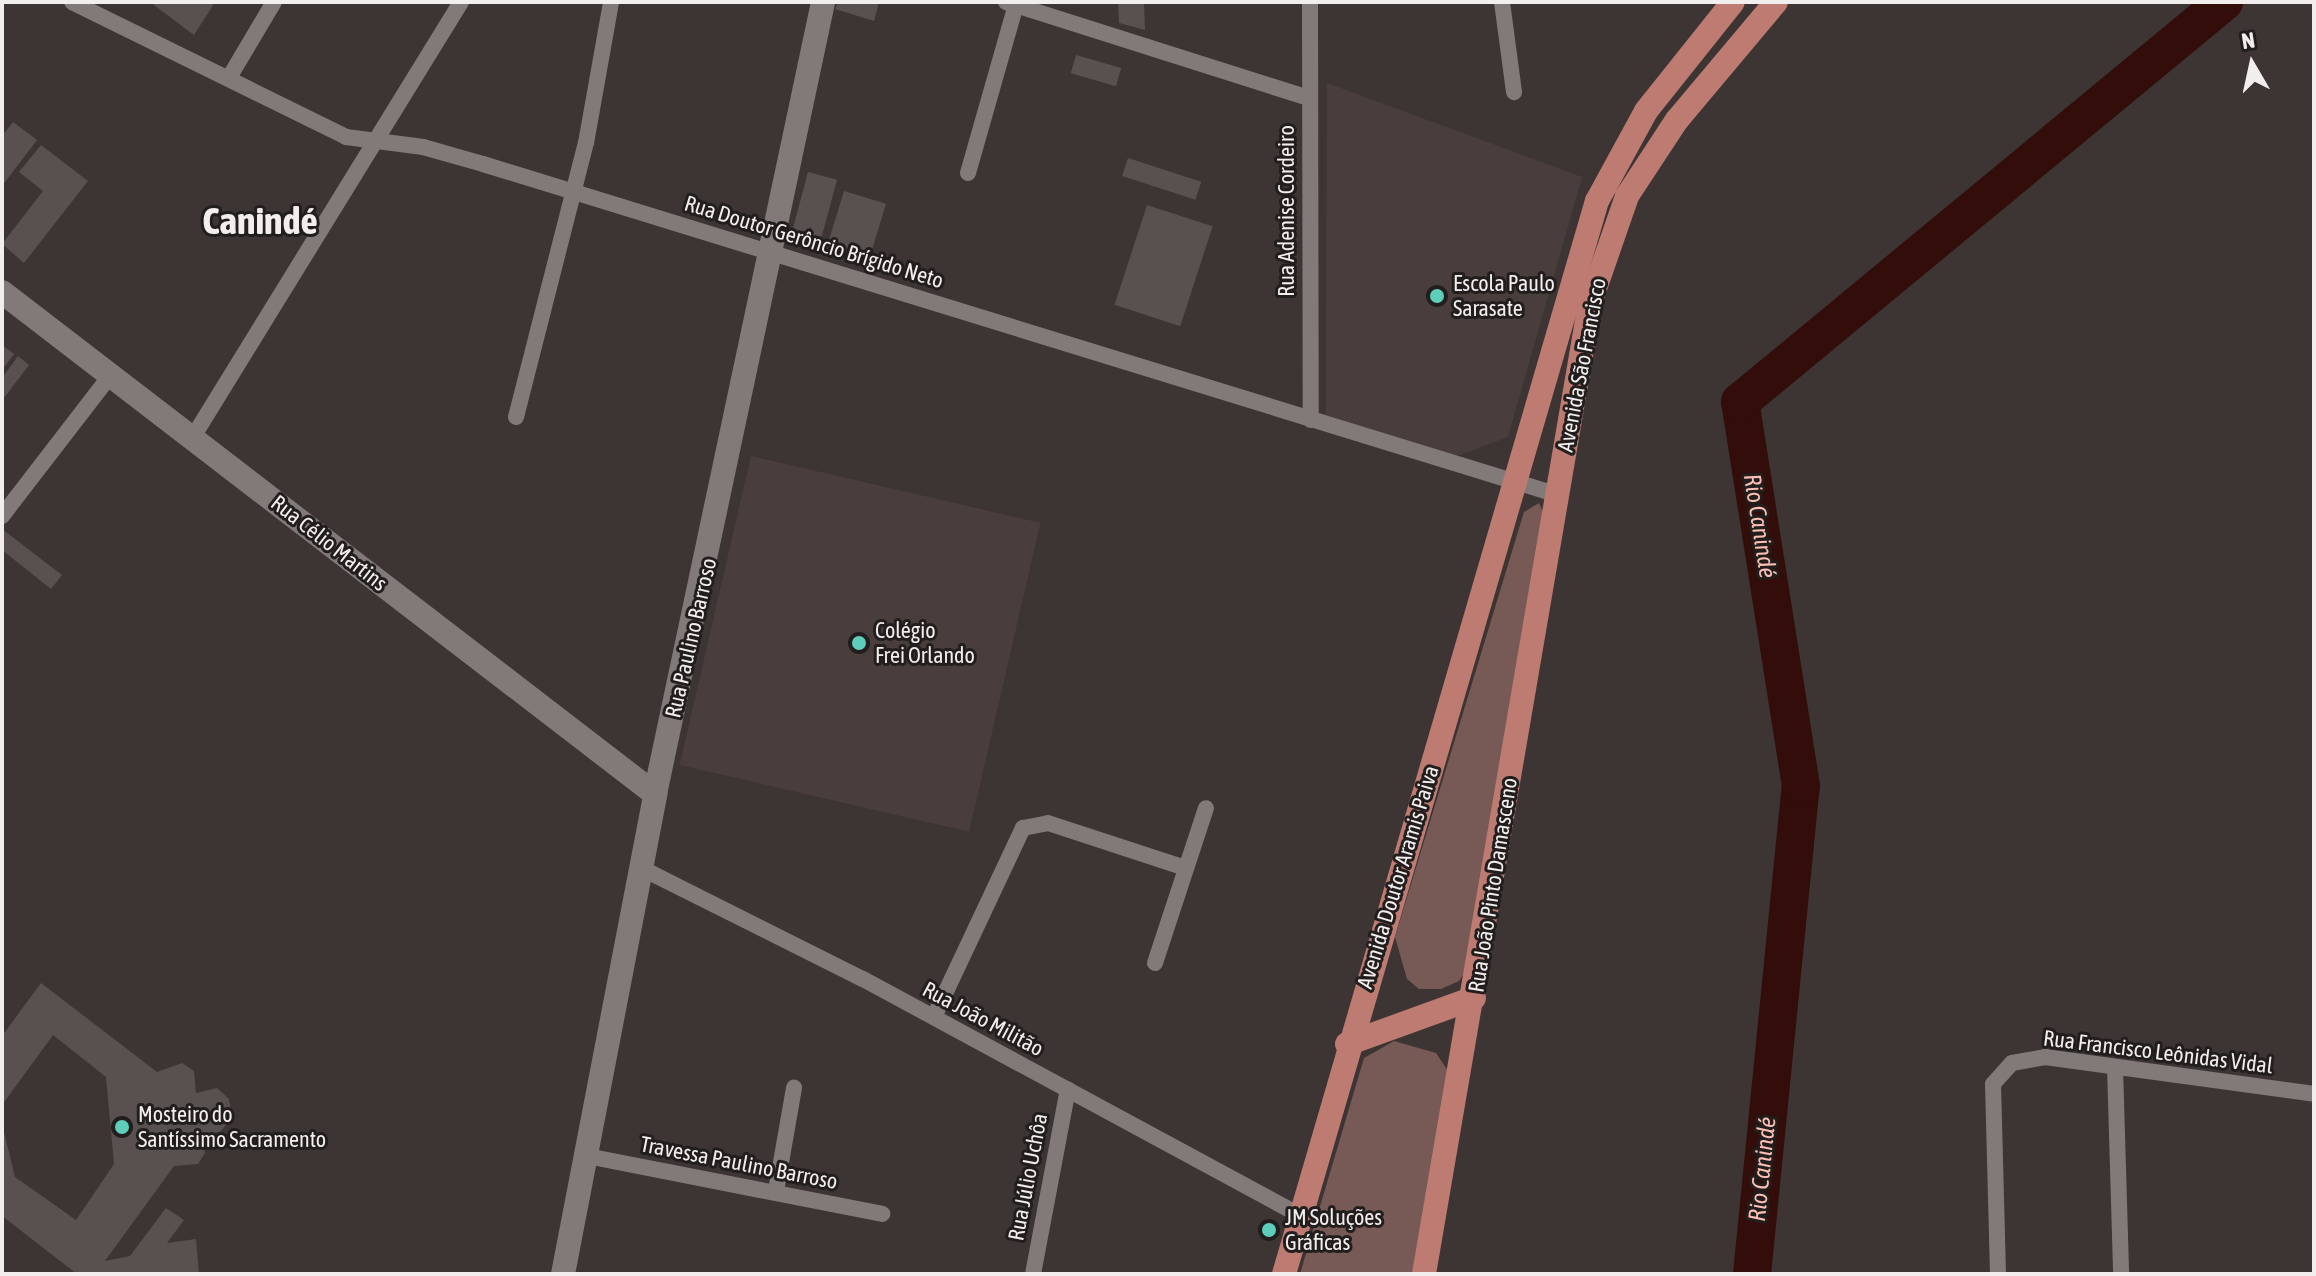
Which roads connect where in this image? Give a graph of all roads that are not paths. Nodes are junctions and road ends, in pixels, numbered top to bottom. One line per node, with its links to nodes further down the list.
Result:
1 (72, 2): 11 (street, Rua Doutor Gerôncio Brígido Neto)
2 (274, 2): 11 (street)
3 (461, 2): 14 (street)
4 (611, 2): 16 (street)
5 (823, 2): 17 (street, Rua Paulino Barroso)
6 (1310, 2): 13 (street, Rua Adenise Cordeiro)
7 (1502, 2): 12 (street)
8 (1733, 2): 23 (main road, Avenida São Francisco)
9 (1776, 2): 24 (main road, Avenida São Francisco)
10 (1011, 3): 13 (street); 15 (street)
11 (230, 76): 14 (street, Rua Doutor Gerôncio Brígido Neto)
12 (1514, 92)
13 (1309, 98): 21 (street, Rua Adenise Cordeiro)
14 (372, 143): 16 (street, Rua Doutor Gerôncio Brígido Neto); 22 (street)
15 (968, 173)
16 (574, 193): 17 (street, Rua Doutor Gerôncio Brígido Neto); 20 (street)
17 (773, 254): 21 (street, Rua Doutor Gerôncio Brígido Neto); 26 (street, Rua Paulino Barroso)
18 (2, 292): 19 (street, Rua Célio Martins)
19 (110, 376): 22 (street, Rua Célio Martins); 25 (street)
20 (516, 417)
21 (1311, 420): 23 (street, Rua Doutor Gerôncio Brígido Neto)
22 (193, 437): 26 (street, Rua Célio Martins)
23 (1517, 481): 24 (street, Rua Doutor Gerôncio Brígido Neto); 33 (main road, Avenida Doutor Aramis Paiva)
24 (1558, 495): 31 (main road, Rua João Pinto Damasceno)
25 (2, 516)
26 (655, 794): 28 (street, Rua Paulino Barroso)
27 (1206, 808): 29 (street)
28 (641, 868): 32 (street, Rua João Militão); 38 (street, Rua Paulino Barroso)
29 (1186, 868): 30 (street); 32 (street)
30 (1155, 963)
31 (1474, 998): 33 (main road); 45 (main road, Rua João Pinto Damasceno)
32 (934, 1017): 36 (street, Rua João Militão)
33 (1347, 1044): 41 (main road, Avenida Doutor Aramis Paiva)
34 (2115, 1067): 37 (street, Rua Francisco Leônidas Vidal); 46 (street, Rua Francisco Leônidas Vidal); 47 (street)
35 (794, 1088): 39 (street)
36 (1068, 1089): 41 (street, Rua João Militão); 43 (street, Rua Júlio Uchôa)
37 (2314, 1094)
38 (587, 1156): 39 (street, Travessa Paulino Barroso); 42 (street, Rua Paulino Barroso)
39 (776, 1191): 40 (street, Travessa Paulino Barroso)
40 (882, 1214)
41 (1301, 1216): 44 (main road, Avenida Doutor Aramis Paiva)
42 (563, 1274)
43 (1033, 1274)
44 (1284, 1274)
45 (1424, 1274)
46 (1998, 1274)
47 (2121, 1274)

